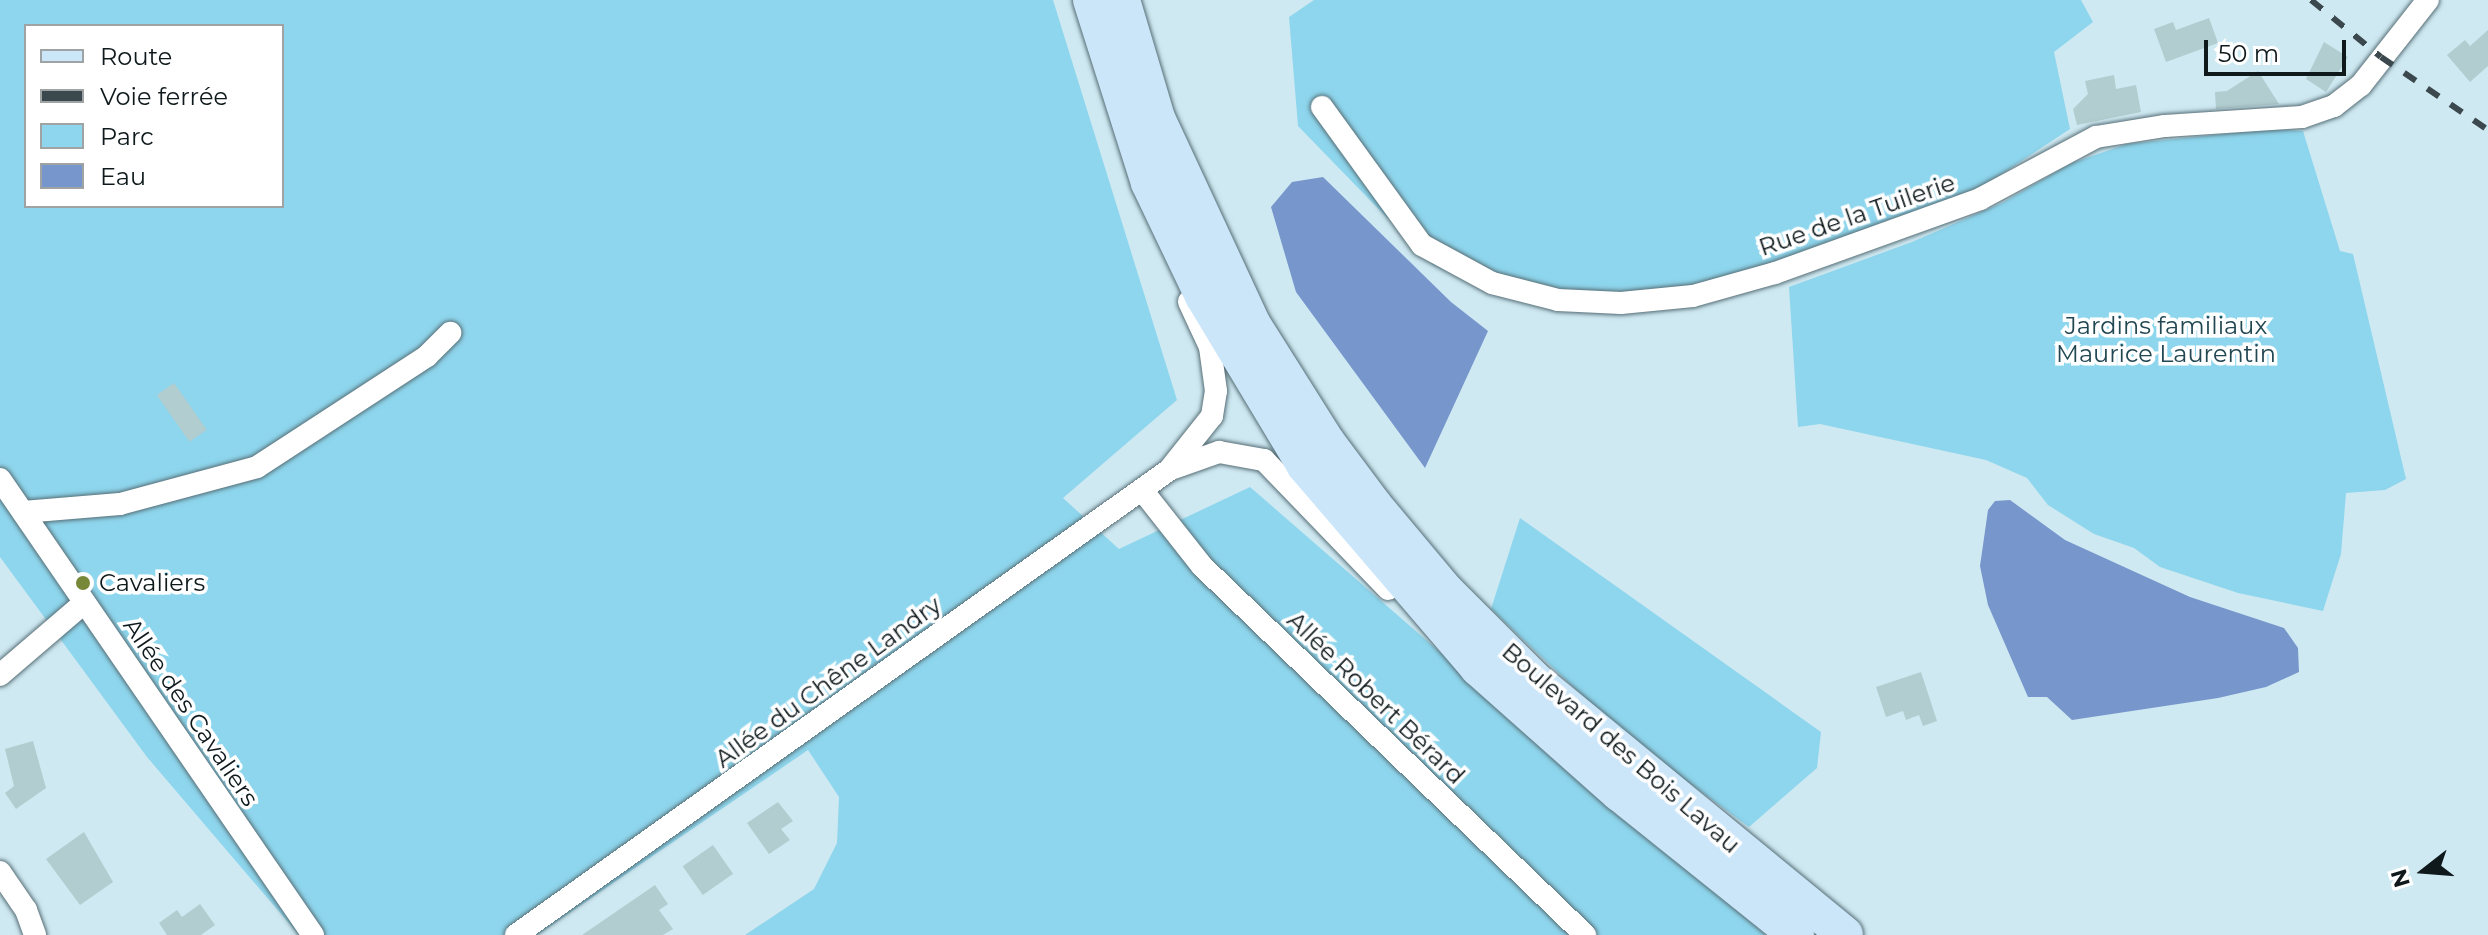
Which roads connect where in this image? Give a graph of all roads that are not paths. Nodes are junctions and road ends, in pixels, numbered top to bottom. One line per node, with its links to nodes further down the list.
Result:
1 (1091, 0): 5 (main road, Boulevard des Bois Lavau)
2 (1122, 0): 20 (main road, Boulevard des Bois Lavau)
3 (2428, 0): 4 (street, Rue de la Tuilerie)
4 (1322, 107)
5 (1149, 183): 7 (street, Allée du Chêne Landry); 12 (main road, Boulevard des Bois Lavau)
6 (450, 333): 10 (street)
7 (1169, 470): 9 (street, Allée du Chêne Landry); 12 (street, Allée du Chêne Landry)
8 (0, 479): 10 (street, Allée des Cavaliers)
9 (1142, 490): 17 (street, Allée du Chêne Landry); 18 (street, Allée Robert Bérard)
10 (23, 512): 11 (street, Allée des Cavaliers)
11 (84, 603): 13 (street); 16 (street, Allée des Cavaliers)
12 (1478, 668): 19 (main road, Boulevard des Bois Lavau)
13 (0, 675)
14 (0, 872): 15 (street)
15 (35, 935)
16 (313, 935)
17 (516, 935)
18 (1585, 935)
19 (1796, 935)
20 (1845, 935)

